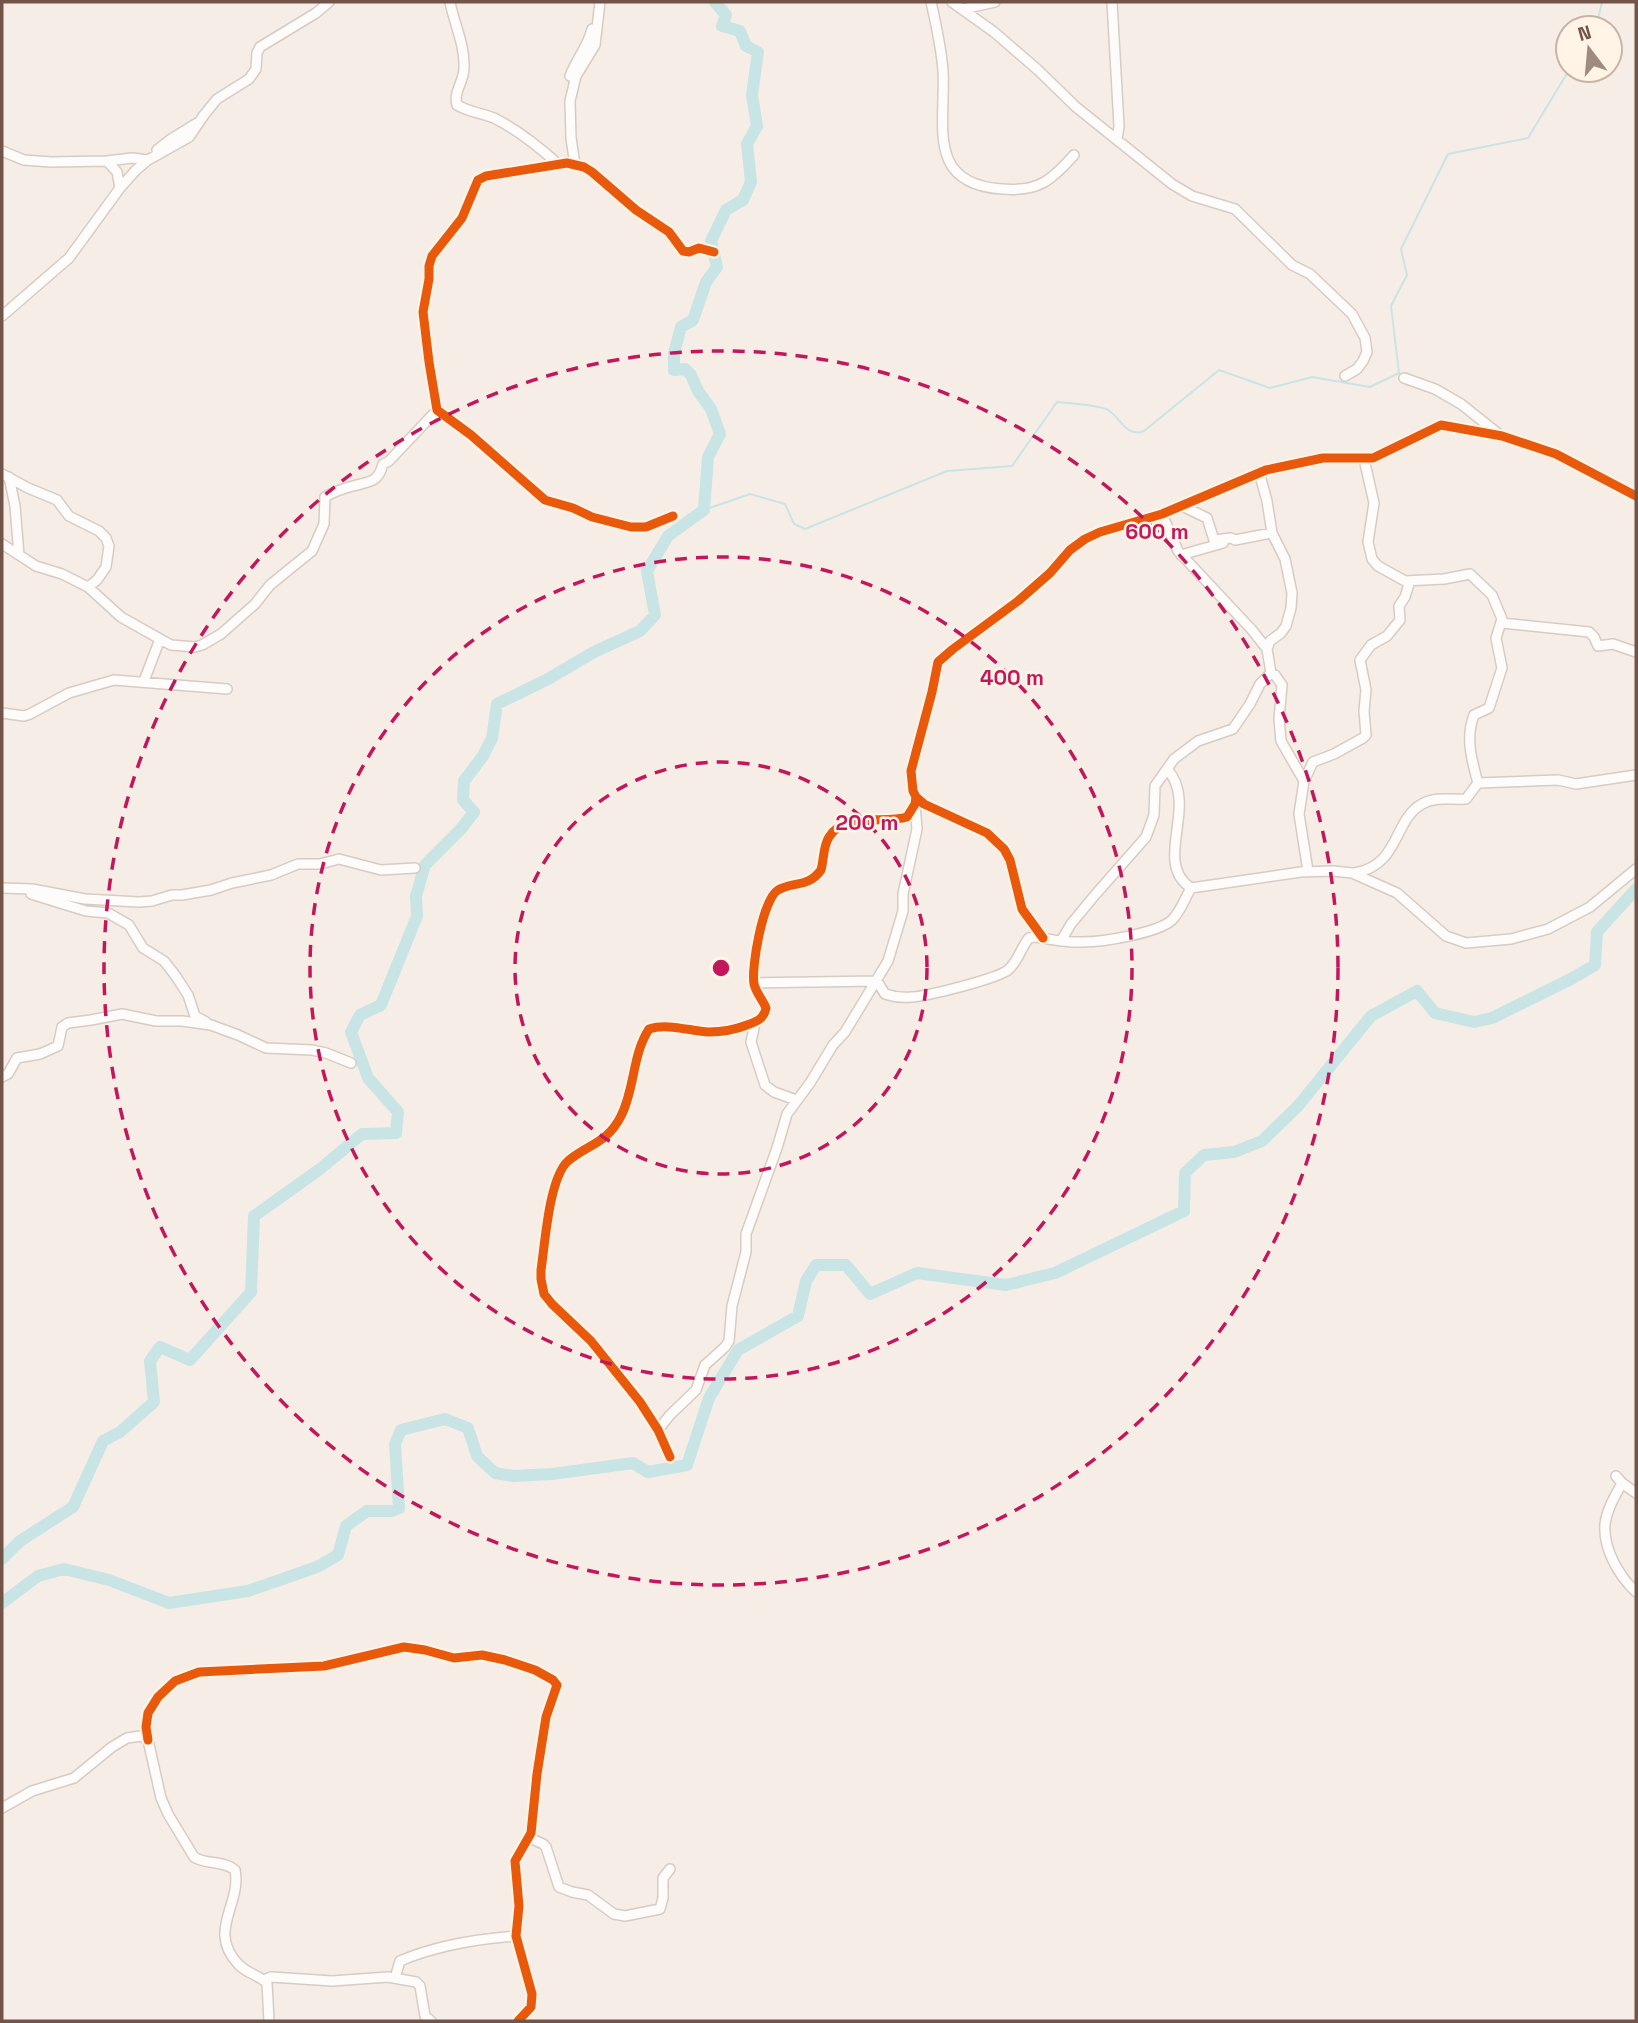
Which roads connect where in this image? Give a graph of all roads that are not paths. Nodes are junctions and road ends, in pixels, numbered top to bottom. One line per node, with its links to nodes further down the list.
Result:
1 (329, 2): 12 (street)
2 (450, 2): 14 (street)
3 (600, 2): 15 (street)
4 (931, 2): 11 (street)
5 (953, 2): 8 (street)
6 (995, 2): 8 (street)
7 (1112, 2): 9 (street)
8 (963, 9): 9 (street)
9 (1117, 140): 19 (street)
10 (2, 150): 13 (street)
11 (1074, 155)
12 (150, 159): 13 (street); 16 (street)
13 (107, 161): 16 (street)
14 (558, 164): 15 (street); 21 (street)
15 (575, 164): 17 (street)
16 (120, 188): 18 (street)
17 (713, 252)
18 (2, 316)
19 (1345, 376)
20 (1404, 378): 22 (street)
21 (437, 410): 31 (street); 40 (street)
22 (1502, 436): 23 (street); 26 (street)
23 (1364, 459): 24 (street); 37 (street)
24 (1259, 472): 29 (street); 32 (street)
25 (5, 475): 28 (street); 38 (street)
26 (1636, 496)
27 (2, 501): 28 (street)
28 (15, 506): 35 (street)
29 (1182, 506): 30 (street); 33 (street)
30 (1162, 514): 36 (street); 51 (street)
31 (673, 516)
32 (1272, 533): 33 (street); 41 (street)
33 (1236, 540): 36 (street)
34 (2, 544): 35 (street)
35 (19, 555): 38 (street)
36 (1181, 555): 41 (street)
37 (1410, 582): 39 (street); 49 (street)
38 (88, 587): 40 (street)
39 (1502, 623): 42 (street); 50 (street)
40 (159, 639): 44 (street)
41 (1267, 649): 43 (street)
42 (1636, 652)
43 (1271, 673): 47 (street); 49 (street)
44 (144, 681): 45 (street); 46 (street)
45 (227, 689)
46 (2, 713)
47 (1168, 770): 58 (street); 60 (street)
48 (1636, 775): 50 (street)
49 (1304, 781): 54 (street)
50 (1478, 783): 55 (street)
51 (916, 801): 59 (street); 61 (street); 62 (street)
52 (415, 867): 57 (street)
53 (1636, 869): 55 (street)
54 (1308, 871): 55 (street); 58 (street)
55 (1352, 873)
56 (2, 888): 57 (street)
57 (13, 888): 64 (street)
58 (1191, 888): 60 (street)
59 (1043, 938): 60 (street); 61 (street)
60 (1061, 941)
61 (877, 981): 62 (street); 67 (street)
62 (754, 983): 63 (street)
63 (755, 1023): 67 (street); 68 (street)
64 (211, 1025): 65 (street); 66 (street)
65 (351, 1063)
66 (2, 1077)
67 (796, 1100): 68 (street)
68 (658, 1430): 69 (street)
69 (670, 1457)
70 (1636, 1493): 71 (street)
71 (1636, 1592)
72 (148, 1740): 73 (street); 74 (street); 78 (street)
73 (2, 1808)
74 (530, 1838): 75 (street); 76 (street)
75 (670, 1869)
76 (516, 1936): 77 (street); 81 (street)
77 (395, 1978): 78 (street); 80 (street)
78 (267, 1983): 79 (street)
79 (269, 2021)
80 (430, 2021)
81 (518, 2021)

